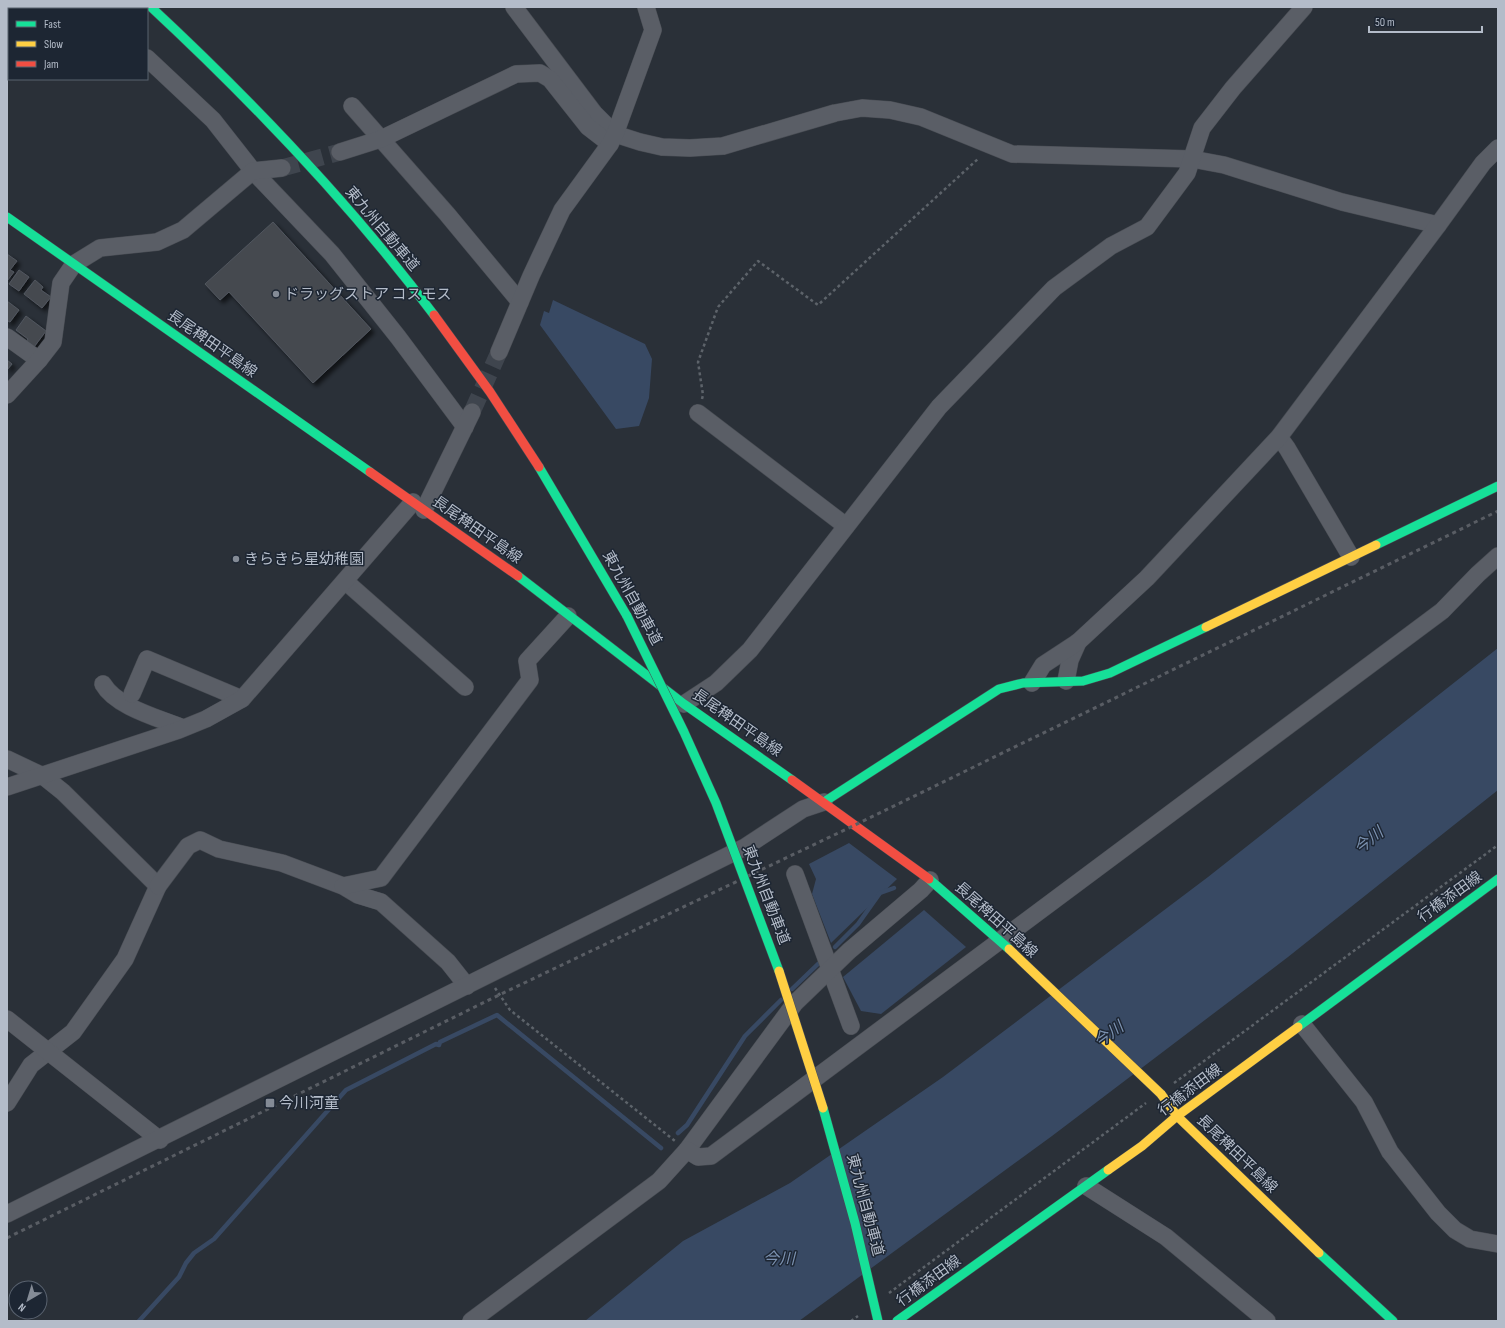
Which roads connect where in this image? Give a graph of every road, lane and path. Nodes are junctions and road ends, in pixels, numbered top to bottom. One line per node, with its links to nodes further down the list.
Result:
1 (151, 7): 65 (main road, 東九州自動車道, bridge)
2 (514, 7): 8 (street)
3 (646, 7): 8 (street)
4 (1304, 7): 12 (street)
5 (148, 59): 14 (street)
6 (352, 106): 7 (street)
7 (381, 139): 8 (street); 11 (street); 18 (street)
8 (612, 139): 9 (street); 18 (street)
9 (992, 146): 12 (street); 23 (path)
10 (1498, 148): 16 (street)
11 (340, 152)
12 (1192, 159): 16 (street); 27 (street)
13 (282, 168): 14 (street)
14 (253, 170): 17 (street); 26 (street)
15 (7, 217): 17 (main road, 長尾稗田平島線)
16 (1438, 226): 24 (street)
17 (74, 264): 21 (street); 26 (main road, 長尾稗田平島線)
18 (520, 302): 20 (street)
19 (7, 337): 21 (street)
20 (499, 352)
21 (39, 360): 22 (street)
22 (7, 395)
23 (698, 413): 27 (street)
24 (1279, 437): 29 (street); 32 (street)
25 (1498, 486): 29 (main road)
26 (418, 506): 30 (street); 31 (main road, 長尾稗田平島線)
27 (846, 526): 38 (street)
28 (1498, 556): 49 (street)
29 (1351, 557): 33 (main road)
30 (345, 581): 36 (street); 37 (street)
31 (568, 616): 38 (main road, 長尾稗田平島線); 48 (street)
32 (1078, 642): 33 (street); 34 (street)
33 (1066, 681): 34 (main road)
34 (1032, 683): 43 (main road)
35 (103, 684): 39 (street)
36 (466, 687)
37 (242, 699): 39 (street); 39 (street)
38 (684, 704): 43 (main road, 長尾稗田平島線)
39 (191, 725): 41 (street)
40 (7, 759): 41 (street)
41 (43, 776): 42 (street); 47 (street)
42 (7, 787)
43 (824, 802): 46 (main road, 長尾稗田平島線); 51 (street)
44 (795, 874): 50 (street)
45 (1498, 879): 54 (main road, 行橋添田線)
46 (930, 880): 49 (main road, 長尾稗田平島線); 50 (street)
47 (158, 886): 48 (street); 56 (street)
48 (343, 886): 52 (street)
49 (1005, 945): 58 (main road, 長尾稗田平島線, bridge); 60 (street)
50 (829, 970): 55 (street); 60 (street)
51 (488, 976): 52 (street); 60 (path)
52 (468, 986): 59 (street)
53 (7, 1020): 56 (street)
54 (1302, 1024): 58 (main road, 行橋添田線); 63 (street)
55 (851, 1026)
56 (49, 1051): 57 (street); 59 (street)
57 (7, 1103)
58 (1176, 1116): 61 (main road, 行橋添田線); 68 (main road, 長尾稗田平島線)
59 (160, 1140): 62 (street)
60 (687, 1150): 64 (street)
61 (1086, 1186): 66 (main road, 行橋添田線); 67 (street)
62 (7, 1214)
63 (1498, 1244)
64 (471, 1321)
65 (878, 1321)
66 (897, 1321)
67 (1267, 1321)
68 (1393, 1321)

